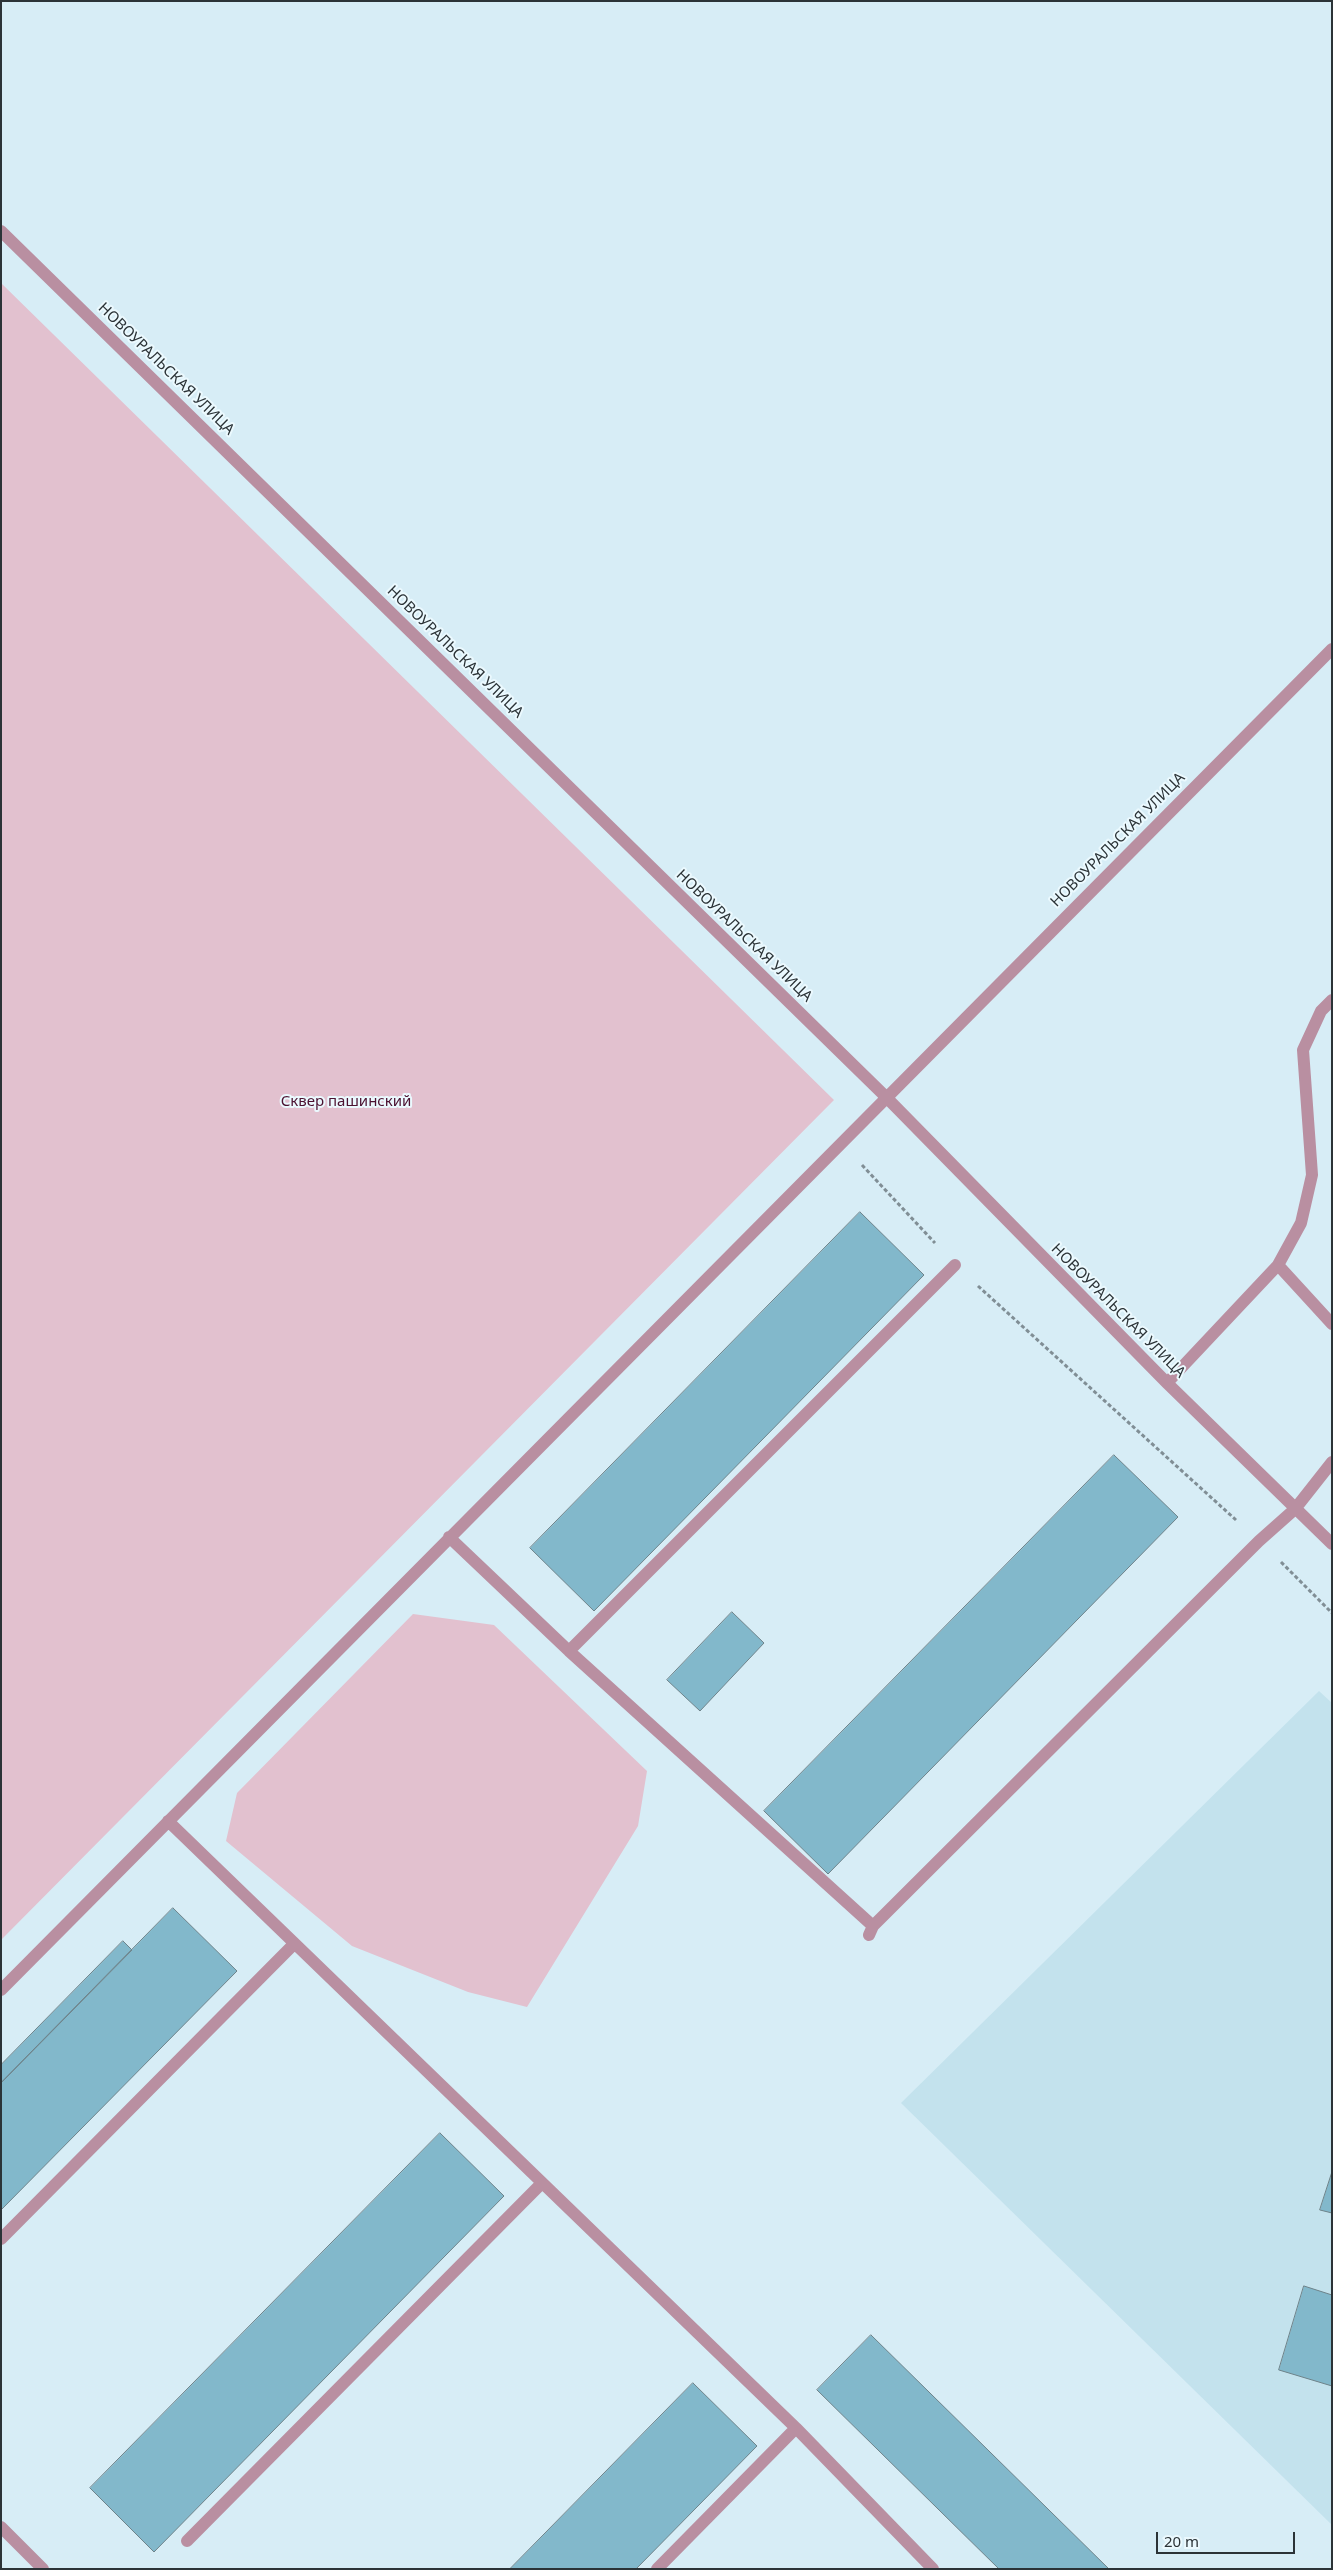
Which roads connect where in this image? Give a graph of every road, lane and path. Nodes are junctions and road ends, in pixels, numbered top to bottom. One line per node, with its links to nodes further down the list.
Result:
1 (1, 231): 4 (street, НОВОУРАЛЬСКАЯ УЛИЦА)
2 (1332, 649): 4 (street, НОВОУРАЛЬСКАЯ УЛИЦА)
3 (1332, 1000): 7 (street)
4 (886, 1097): 5 (street); 9 (street, НОВОУРАЛЬСКАЯ УЛИЦА)
5 (842, 1142): 6 (path); 12 (street)
6 (955, 1265): 13 (path); 16 (street)
7 (1278, 1265): 8 (street); 9 (street)
8 (1332, 1324)
9 (1166, 1384): 11 (street, НОВОУРАЛЬСКАЯ УЛИЦА)
10 (1332, 1462): 11 (street)
11 (1296, 1509): 13 (street); 14 (street, НОВОУРАЛЬСКАЯ УЛИЦА)
12 (450, 1537): 16 (street); 17 (street)
13 (1259, 1541): 15 (path); 16 (street)
14 (1332, 1544)
15 (1332, 1613)
16 (569, 1651)
17 (168, 1821): 18 (street); 19 (street)
18 (294, 1944): 20 (street); 21 (street)
19 (1, 1990)
20 (542, 2183): 22 (street); 24 (street)
21 (1, 2239)
22 (796, 2428): 26 (street); 27 (street)
23 (1, 2527): 25 (street)
24 (188, 2541)
25 (43, 2569)
26 (657, 2569)
27 (933, 2569)

